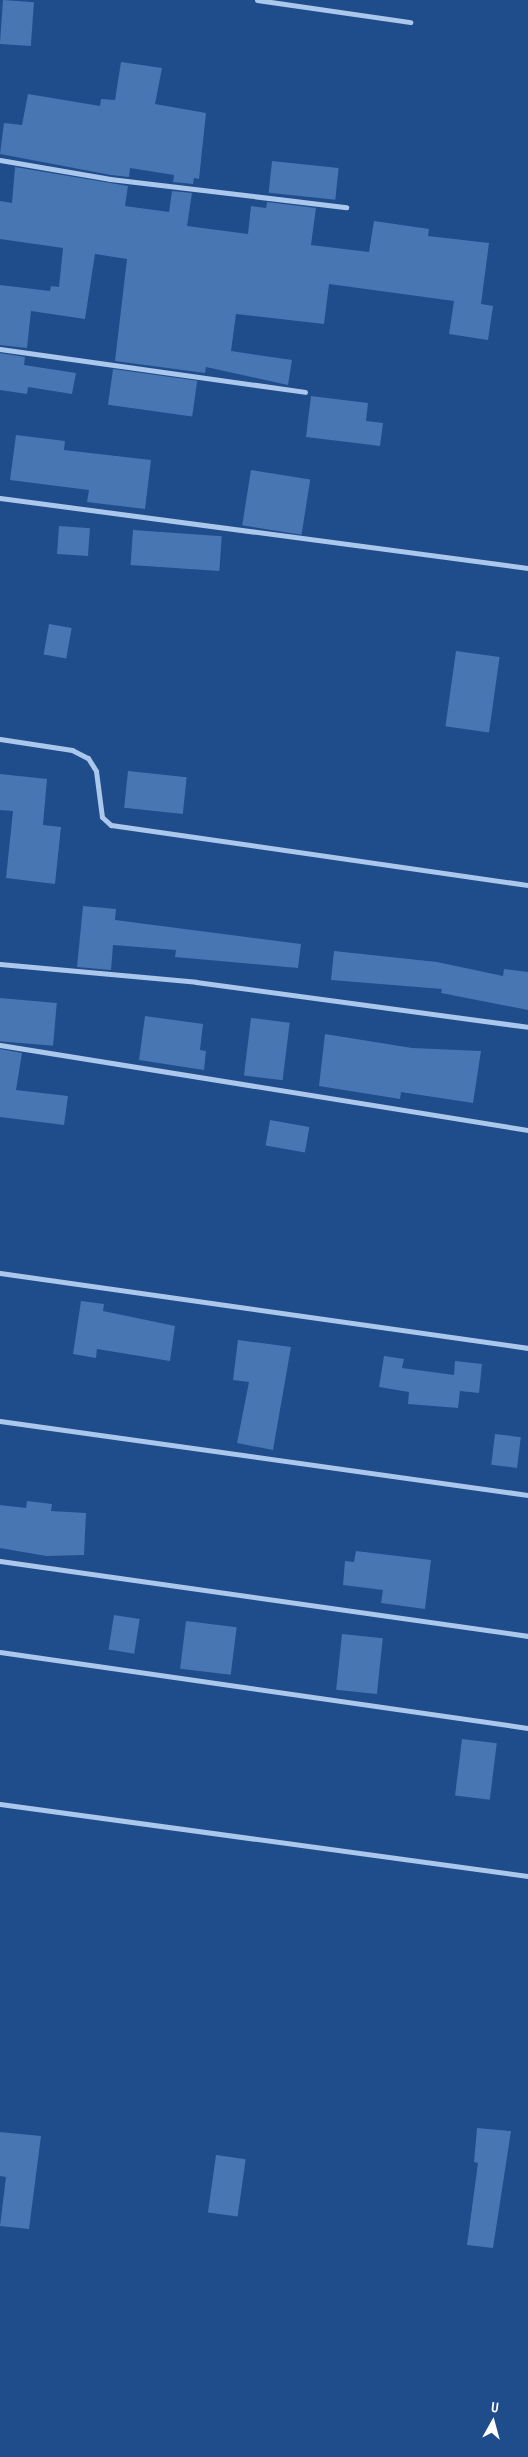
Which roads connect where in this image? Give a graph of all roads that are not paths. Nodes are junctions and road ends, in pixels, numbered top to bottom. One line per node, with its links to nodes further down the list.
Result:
1 (258, 0): 2 (street)
2 (410, 22)
3 (0, 160): 4 (street)
4 (346, 207)
5 (0, 349): 6 (street)
6 (305, 392)
7 (0, 498): 8 (street)
8 (528, 568)
9 (0, 739): 10 (street)
10 (528, 885)
11 (0, 964): 12 (street)
12 (528, 1027)
13 (0, 1045): 14 (street)
14 (528, 1130)
15 (0, 1273): 16 (street)
16 (528, 1348)
17 (0, 1421): 18 (street)
18 (528, 1495)
19 (0, 1562): 20 (street)
20 (528, 1636)
21 (0, 1652): 22 (street)
22 (528, 1728)
23 (0, 1804): 24 (street)
24 (528, 1876)

